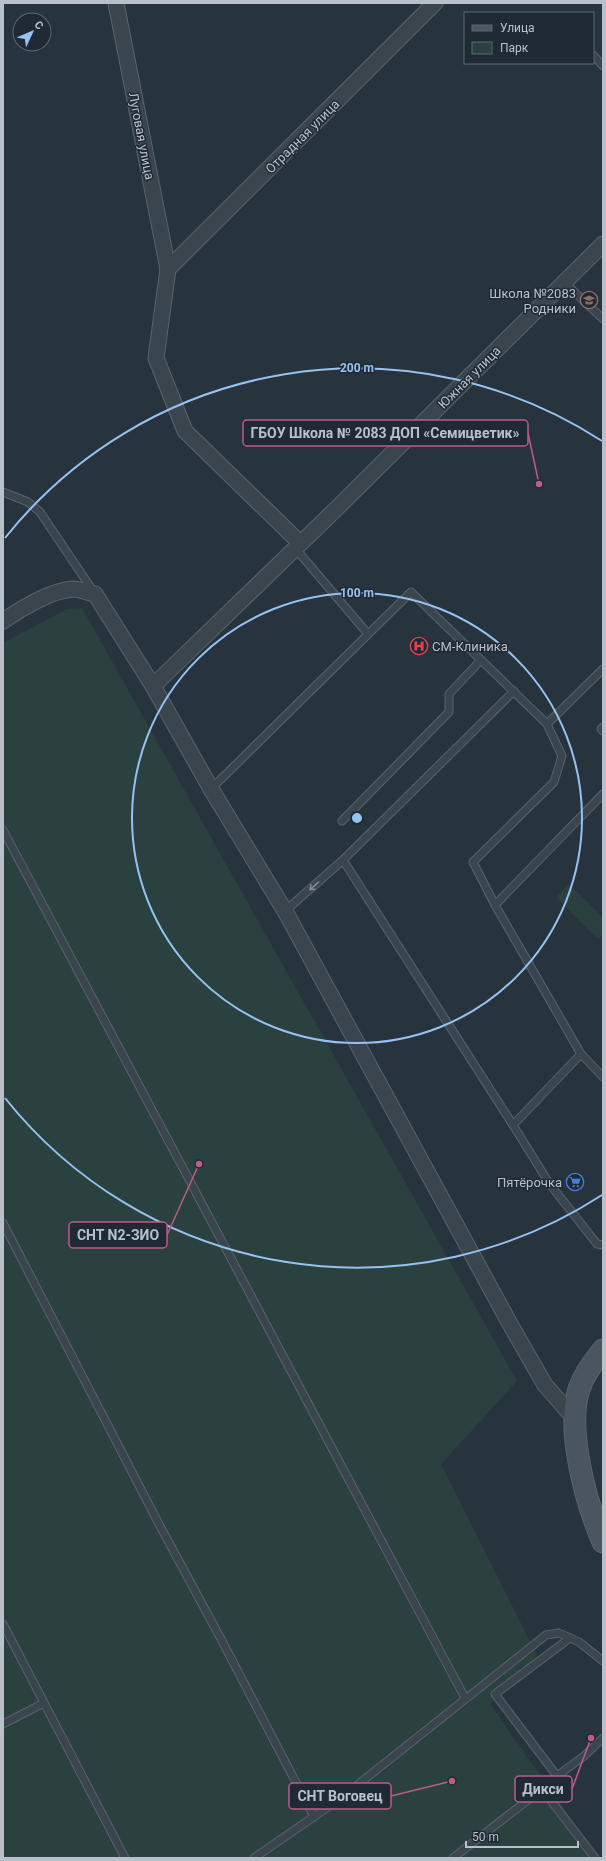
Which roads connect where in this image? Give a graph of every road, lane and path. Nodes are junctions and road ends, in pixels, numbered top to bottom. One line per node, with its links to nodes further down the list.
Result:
1 (116, 3): 6 (street, Луговая улица)
2 (435, 3): 6 (street, Отрадная улица)
3 (594, 56): 4 (lane)
4 (603, 66)
5 (603, 244): 7 (street, Южная улица)
6 (168, 270): 10 (street, Луговая улица)
7 (565, 283): 8 (lane); 10 (street, Южная улица)
8 (603, 319)
9 (3, 492): 11 (lane)
10 (298, 546): 13 (lane); 16 (street, Южная улица)
11 (95, 594): 12 (street); 16 (street)
12 (3, 621)
13 (368, 634): 14 (lane); 21 (lane)
14 (481, 660): 17 (lane); 23 (lane)
15 (603, 670): 18 (lane)
16 (153, 686): 21 (street)
17 (514, 692): 18 (lane); 25 (lane)
18 (547, 724): 26 (lane)
19 (603, 727): 20 (lane)
20 (603, 731)
21 (211, 789): 27 (street)
22 (603, 794): 26 (lane)
23 (342, 821)
24 (3, 830): 39 (lane)
25 (343, 860): 27 (lane, one-way to 27); 30 (lane)
26 (495, 906): 28 (lane)
27 (285, 911): 34 (street)
28 (581, 1054): 29 (lane); 30 (lane)
29 (603, 1077)
30 (514, 1125): 32 (lane)
31 (3, 1223): 43 (lane)
32 (603, 1245)
33 (603, 1350): 34 (main road)
34 (574, 1418): 35 (main road)
35 (603, 1542)
36 (3, 1624): 40 (lane)
37 (570, 1638): 38 (lane); 39 (lane); 42 (lane)
38 (603, 1661)
39 (465, 1698): 43 (lane)
40 (44, 1703): 41 (lane); 44 (lane)
41 (3, 1724)
42 (603, 1738)
43 (314, 1817): 45 (lane)
44 (125, 1858)
45 (254, 1858)
46 (453, 1858): 47 (lane)
47 (595, 1858)

